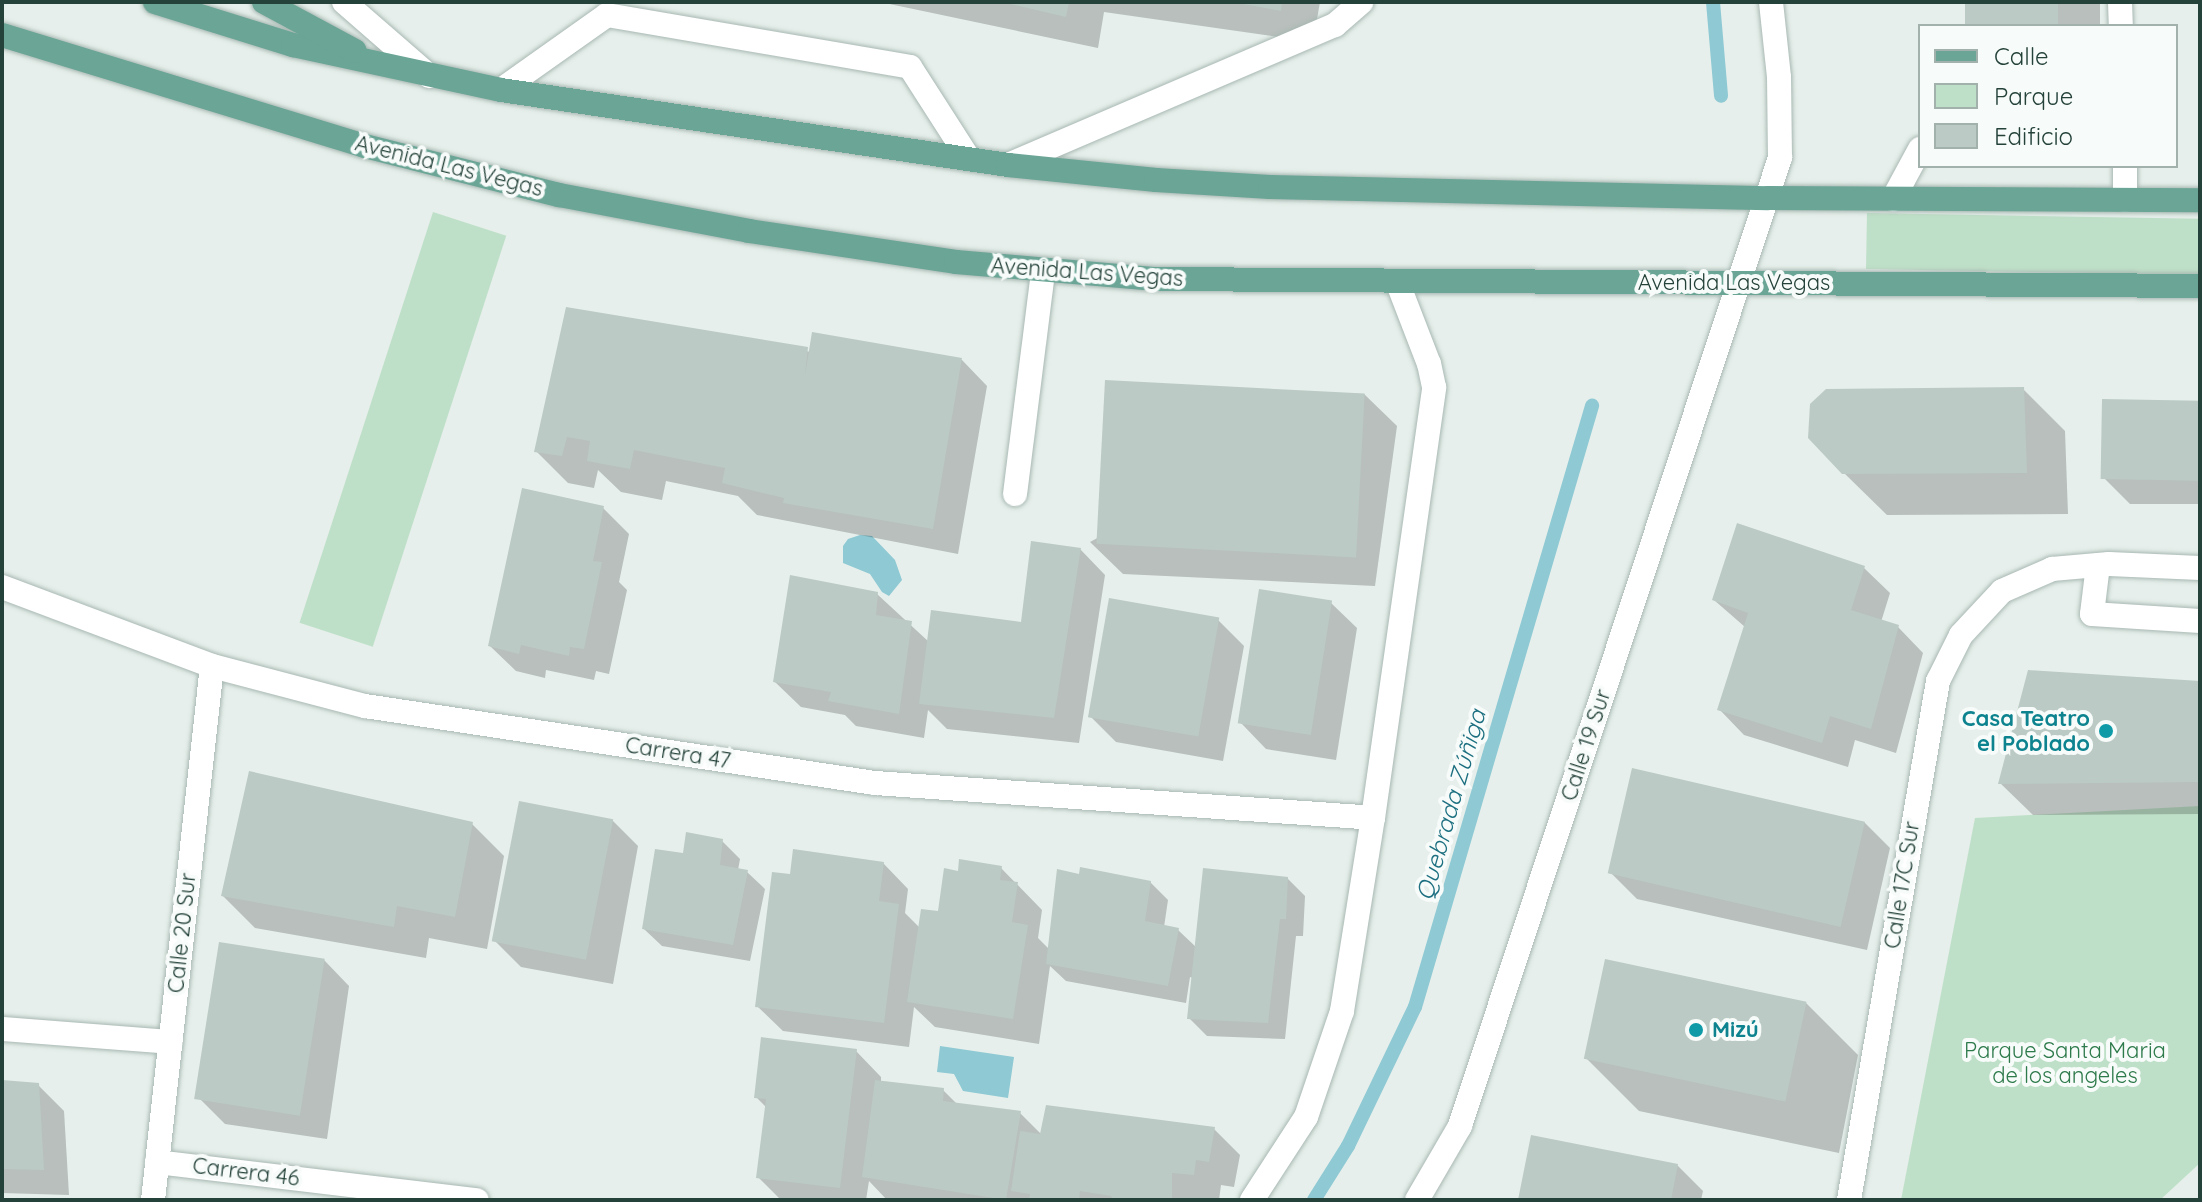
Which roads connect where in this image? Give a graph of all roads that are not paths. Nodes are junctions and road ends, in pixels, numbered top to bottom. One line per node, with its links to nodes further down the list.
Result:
1 (155, 2): 9 (main road)
2 (264, 2): 9 (main road)
3 (344, 2): 10 (street)
4 (1361, 2): 14 (street)
5 (1771, 2): 16 (street, Calle 19 Sur)
6 (2120, 2): 7 (street)
7 (2121, 24)
8 (2, 35): 20 (main road, Avenida Las Vegas)
9 (385, 67): 10 (main road)
10 (429, 76): 11 (main road)
11 (501, 90): 13 (main road); 13 (street)
12 (1918, 153): 17 (street)
13 (969, 159): 14 (main road)
14 (1008, 165): 16 (main road)
15 (2125, 168): 18 (street)
16 (1768, 198): 17 (main road); 22 (street, Calle 19 Sur)
17 (1893, 199): 18 (main road)
18 (2125, 200): 19 (main road)
19 (2200, 200)
20 (1043, 272): 21 (main road, Avenida Las Vegas); 24 (street)
21 (1397, 281): 22 (main road, Avenida Las Vegas); 30 (street)
22 (1739, 283): 23 (main road, Avenida Las Vegas); 37 (street, Calle 19 Sur)
23 (2200, 286)
24 (1015, 494)
25 (2098, 565): 26 (street); 28 (street); 38 (street, Calle 17C Sur)
26 (2200, 568)
27 (2, 587): 29 (street, Carrera 47)
28 (2200, 621)
29 (212, 666): 30 (street, Carrera 47); 32 (street, Calle 20 Sur)
30 (1373, 818): 36 (street)
31 (2, 1029): 32 (street)
32 (170, 1042): 33 (street, Calle 20 Sur)
33 (157, 1162): 34 (street, Calle 20 Sur); 35 (street, Carrera 46)
34 (153, 1200)
35 (477, 1200)
36 (1252, 1200)
37 (1417, 1200)
38 (1849, 1200)

